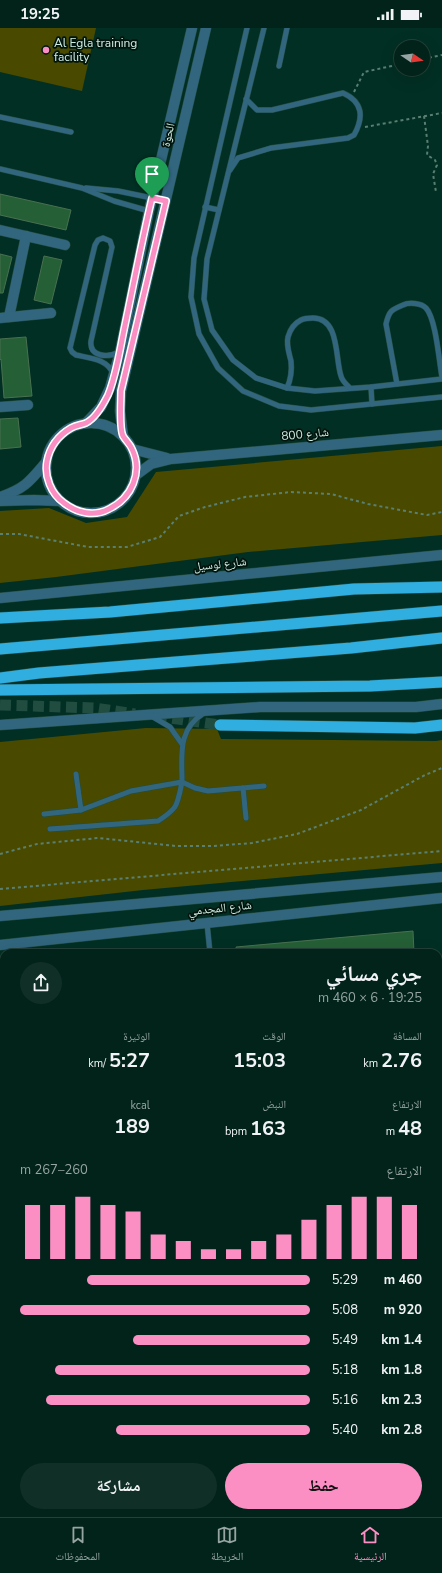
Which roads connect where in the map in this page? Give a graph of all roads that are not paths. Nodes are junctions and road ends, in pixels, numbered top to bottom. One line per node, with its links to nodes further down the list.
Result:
1 (192, 28): 13 (street, الحوة)
2 (206, 28): 14 (street, الحوة)
3 (247, 28): 15 (lane)
4 (264, 28): 7 (lane)
5 (287, 28): 6 (lane)
6 (279, 66)
7 (246, 99): 11 (lane); 11 (lane)
8 (0, 116): 9 (lane)
9 (71, 132)
10 (0, 169): 12 (lane)
11 (228, 172): 16 (lane)
12 (82, 188): 13 (lane); 17 (lane)
13 (152, 198): 14 (street); 17 (street, الحوة)
14 (166, 201): 18 (street, الحوة)
15 (205, 207): 16 (lane); 32 (lane)
16 (219, 210): 29 (lane)
17 (149, 211): 18 (street); 24 (street, الحوة)
18 (163, 214): 37 (street, الحوة)
19 (0, 230): 20 (street)
20 (26, 236): 21 (street); 23 (street)
21 (65, 245)
22 (51, 313): 23 (street)
23 (5, 317)
24 (120, 352): 25 (street, الحوة); 25 (lane)
25 (113, 377): 35 (street, الحوة)
26 (442, 378): 27 (lane); 27 (lane)
27 (397, 384): 28 (lane)
28 (371, 387): 30 (lane); 32 (lane)
29 (287, 388): 30 (lane); 30 (lane)
30 (350, 388)
31 (442, 397): 32 (lane)
32 (372, 404)
33 (28, 405): 34 (street)
34 (0, 407)
35 (86, 423): 37 (street); 40 (street)
36 (442, 435): 39 (street, شارع 800)
37 (123, 436): 38 (street)
38 (132, 449): 39 (street, شارع 800); 41 (street)
39 (171, 459): 41 (street, شارع 800)
40 (47, 461): 42 (street); 44 (street)
41 (136, 476): 44 (street)
42 (0, 497)
43 (0, 501): 44 (street)
44 (60, 501)
45 (442, 555): 47 (street, شارع لوسيل)
46 (442, 587): 49 (highway)
47 (0, 598)
48 (442, 611): 51 (highway)
49 (0, 618)
50 (442, 638): 52 (highway)
51 (0, 649)
52 (0, 678)
53 (441, 682): 54 (highway)
54 (0, 690)
55 (442, 704): 56 (street)
56 (208, 711): 57 (street); 61 (lane)
57 (144, 715): 60 (street); 61 (lane)
58 (220, 725): 59 (highway)
59 (442, 725)
60 (2, 726)
61 (182, 744): 63 (lane)
62 (76, 774): 66 (lane)
63 (182, 782): 65 (lane); 66 (lane); 69 (lane)
64 (264, 786): 65 (lane)
65 (242, 788): 68 (lane)
66 (81, 810): 67 (lane)
67 (44, 814)
68 (246, 818)
69 (50, 829)
70 (442, 877): 72 (street, شارع المجدمي)
71 (442, 898): 73 (street, شارع المجدمي)
72 (0, 916)
73 (207, 923): 74 (street, شارع المجدمي); 75 (lane)
74 (0, 945)
75 (210, 949)

